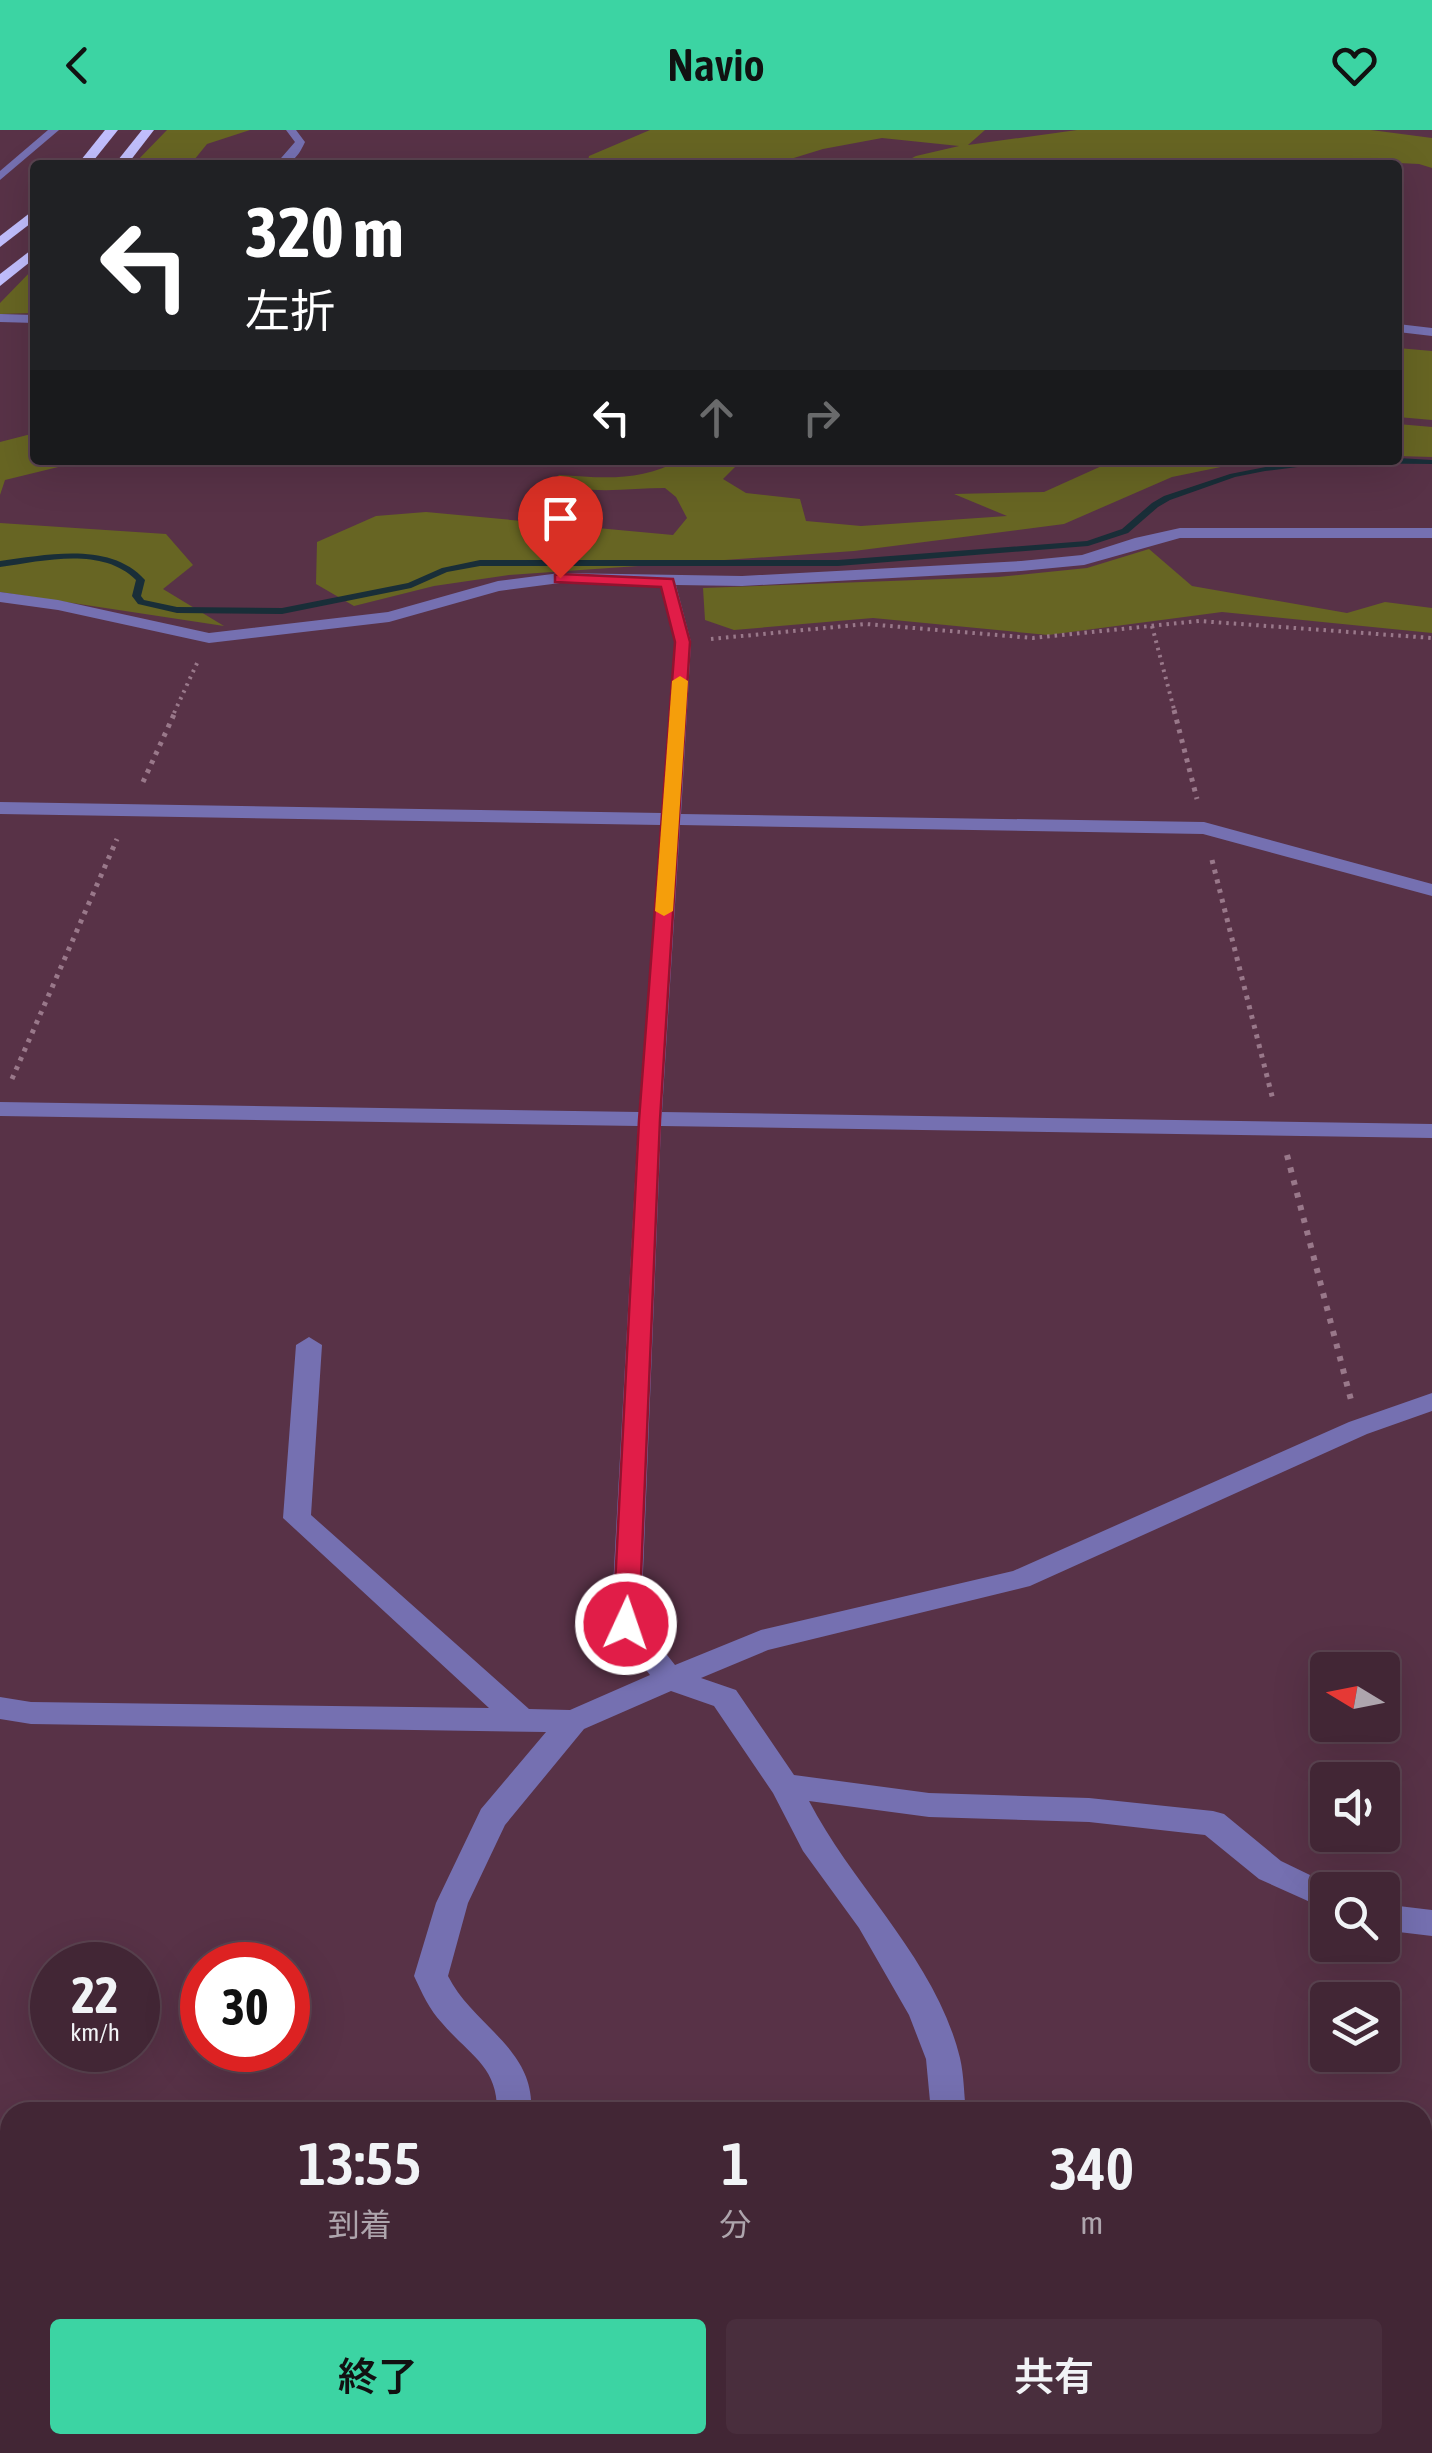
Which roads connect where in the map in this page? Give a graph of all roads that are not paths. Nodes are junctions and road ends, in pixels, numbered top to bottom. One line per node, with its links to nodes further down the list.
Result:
1 (54, 130): 8 (street)
2 (112, 130): 5 (highway)
3 (148, 130): 6 (highway)
4 (291, 130): 7 (street)
5 (87, 160)
6 (124, 160)
7 (286, 160)
8 (0, 176)
9 (30, 217): 10 (highway)
10 (0, 242)
11 (30, 255): 12 (highway)
12 (0, 282)
13 (1, 318): 14 (street)
14 (28, 319): 17 (street)
15 (1402, 328): 16 (street)
16 (1432, 332)
17 (0, 337)
18 (1432, 533): 19 (street)
19 (668, 582): 20 (street); 22 (street)
20 (0, 597)
21 (0, 808): 22 (street)
22 (671, 818): 23 (street); 25 (street)
23 (1432, 890)
24 (4, 1099): 25 (street)
25 (650, 1120): 26 (street); 29 (street)
26 (1432, 1131)
27 (309, 1345): 31 (street)
28 (1432, 1402): 29 (street)
29 (670, 1679): 32 (street); 33 (street)
30 (0, 1708): 31 (street)
31 (522, 1720): 32 (street)
32 (573, 1721): 37 (street)
33 (785, 1786): 34 (street); 38 (street)
34 (1310, 1888)
35 (1400, 1919): 36 (street)
36 (1432, 1923)
37 (516, 2102)
38 (947, 2102)

